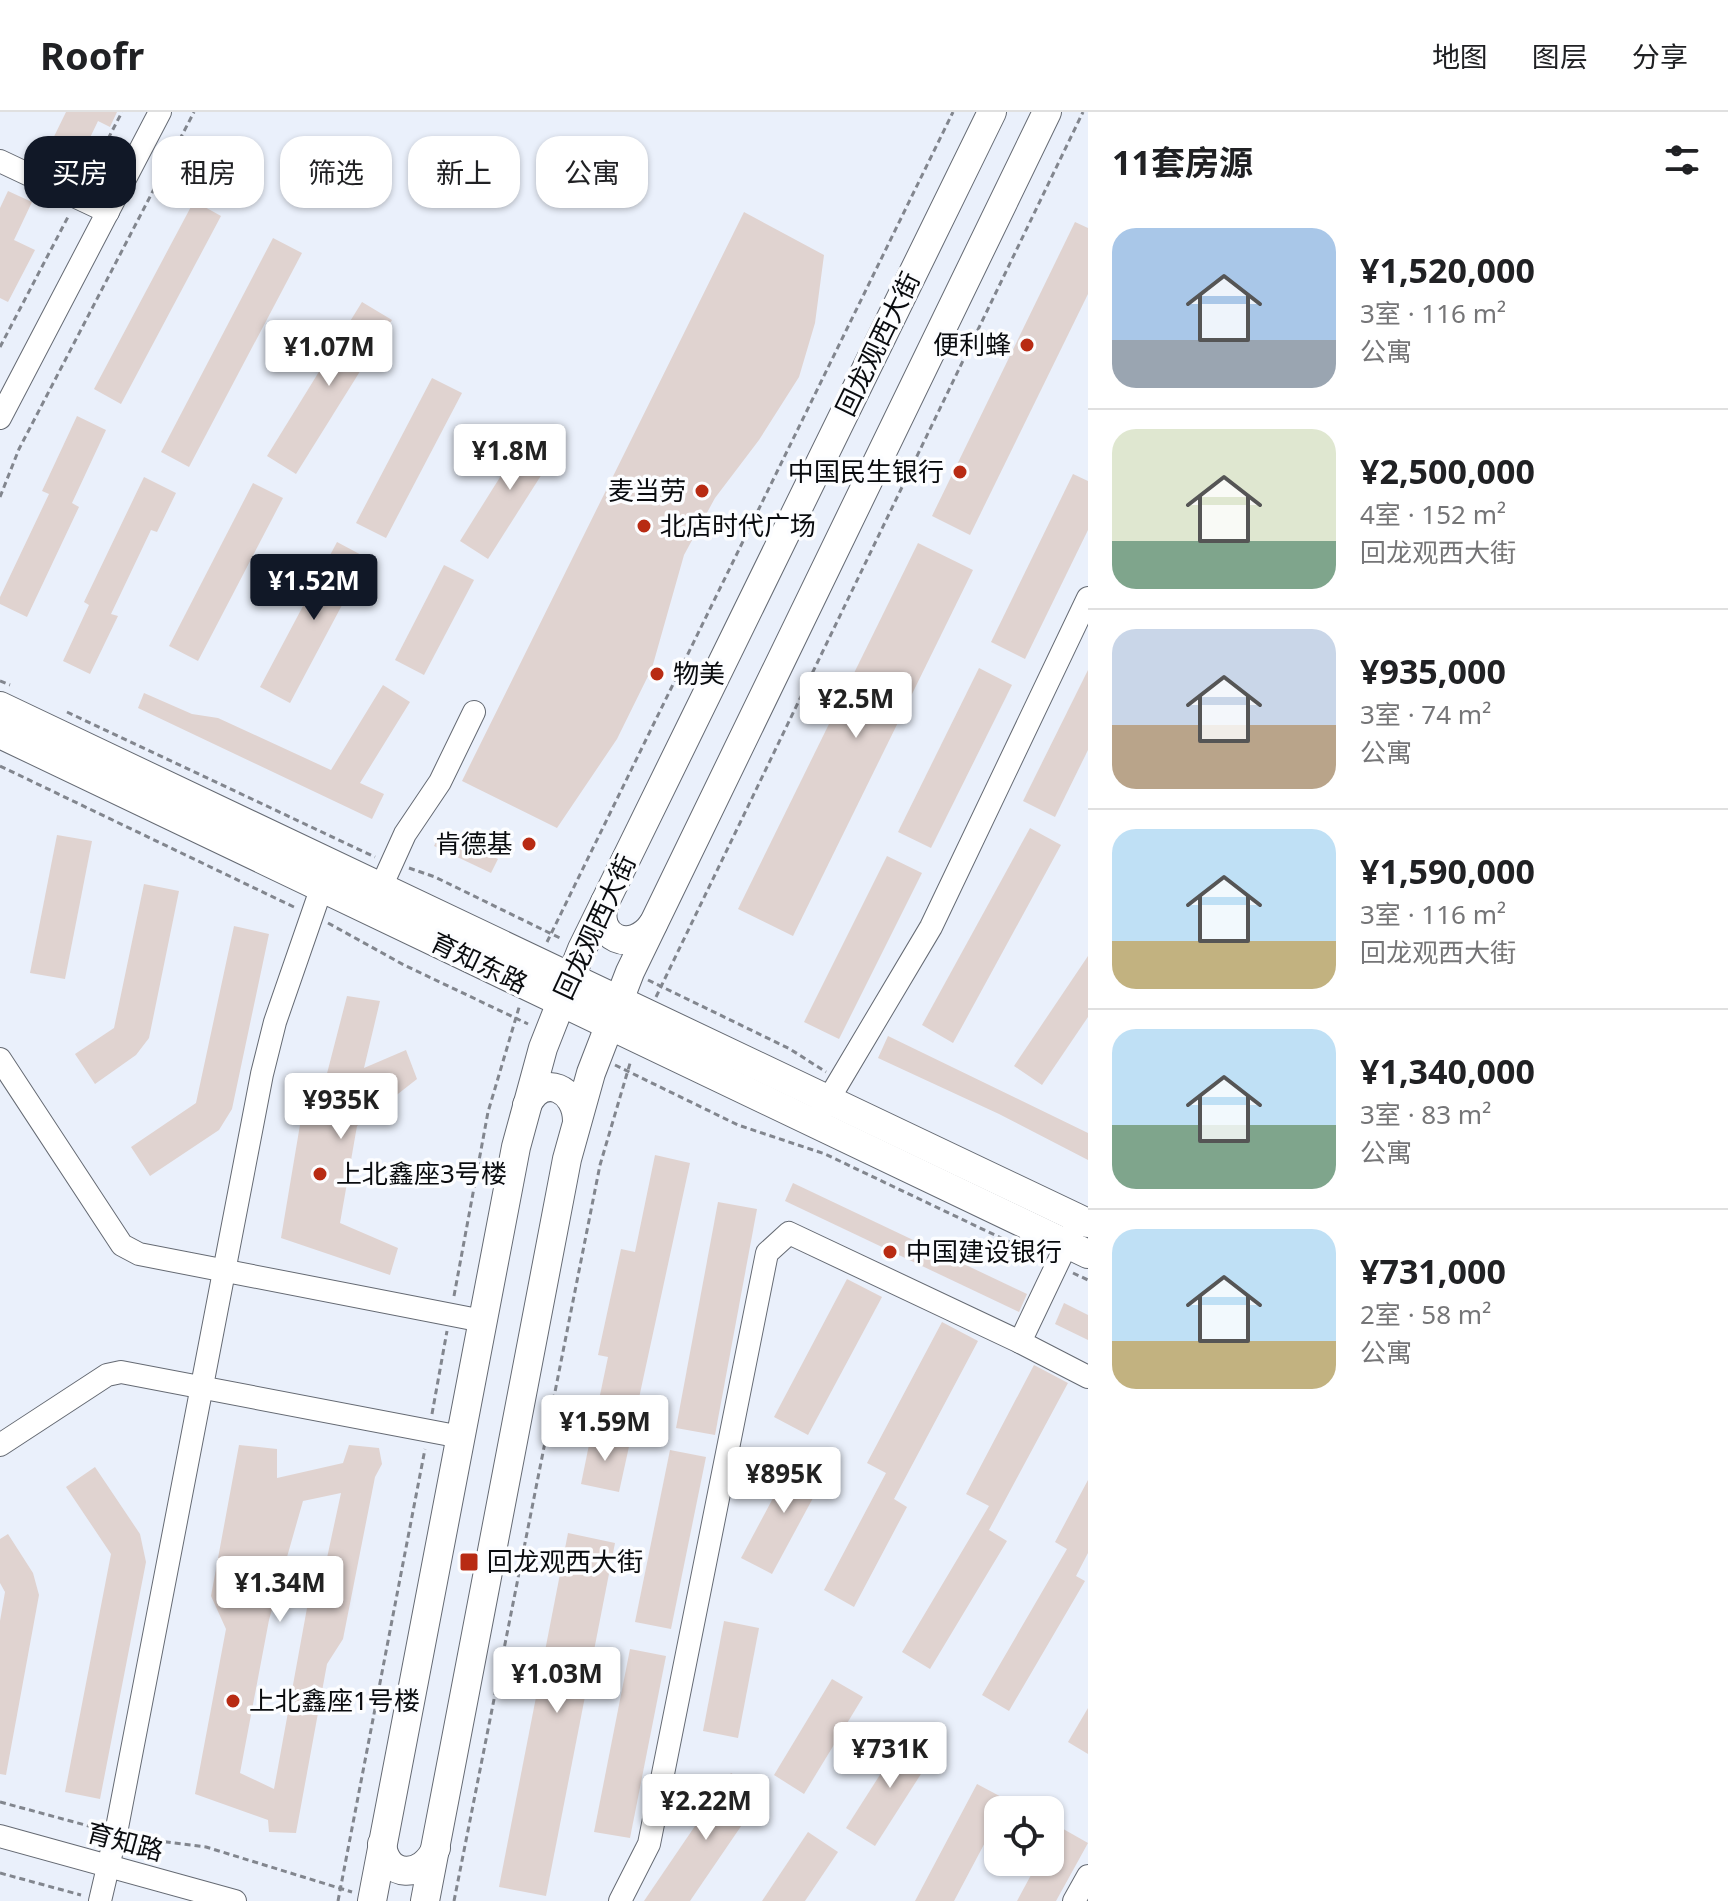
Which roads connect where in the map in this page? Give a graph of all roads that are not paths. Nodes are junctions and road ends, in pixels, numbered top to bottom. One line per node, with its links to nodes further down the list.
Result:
1 (160, 112): 5 (street)
2 (992, 112): 13 (main road, 回龙观西大街)
3 (1047, 112): 14 (main road, 回龙观西大街)
4 (0, 161): 5 (street)
5 (108, 212): 6 (street)
6 (0, 418)
7 (1088, 598): 18 (street)
8 (7, 697): 11 (main road, 育知东路)
9 (474, 712): 12 (street)
10 (0, 734): 11 (main road, 育知东路)
11 (326, 875): 12 (main road, 育知东路); 15 (main road, 育知东路); 22 (street)
12 (386, 875): 15 (main road, 育知东路)
13 (605, 902): 14 (main road); 15 (main road, 回龙观西大街)
14 (653, 924): 16 (main road, 回龙观西大街)
15 (564, 989): 16 (main road, 育知东路); 19 (main road, 回龙观西大街)
16 (613, 1012): 18 (main road, 育知东路); 20 (main road, 回龙观西大街)
17 (0, 1059): 22 (street)
18 (827, 1101): 21 (main road, 育知东路)
19 (527, 1105): 20 (main road); 23 (main road, 回龙观西大街)
20 (577, 1121): 31 (main road, 回龙观西大街)
21 (1076, 1241): 24 (street)
22 (224, 1271): 23 (street); 26 (street)
23 (483, 1321): 27 (main road, 回龙观西大街)
24 (1020, 1342): 25 (street); 38 (street)
25 (1088, 1377)
26 (202, 1387): 27 (street); 28 (street); 32 (street)
27 (461, 1437): 30 (main road, 回龙观西大街)
28 (0, 1445)
29 (0, 1836): 32 (street, 育知路)
30 (382, 1844): 31 (main road); 34 (main road, 回龙观西大街)
31 (436, 1848): 37 (main road, 回龙观西大街)
32 (108, 1866): 35 (street); 36 (street, 育知路)
33 (1088, 1876): 39 (street)
34 (372, 1900)
35 (100, 1901)
36 (235, 1901)
37 (425, 1901)
38 (620, 1901)
39 (1074, 1901)

